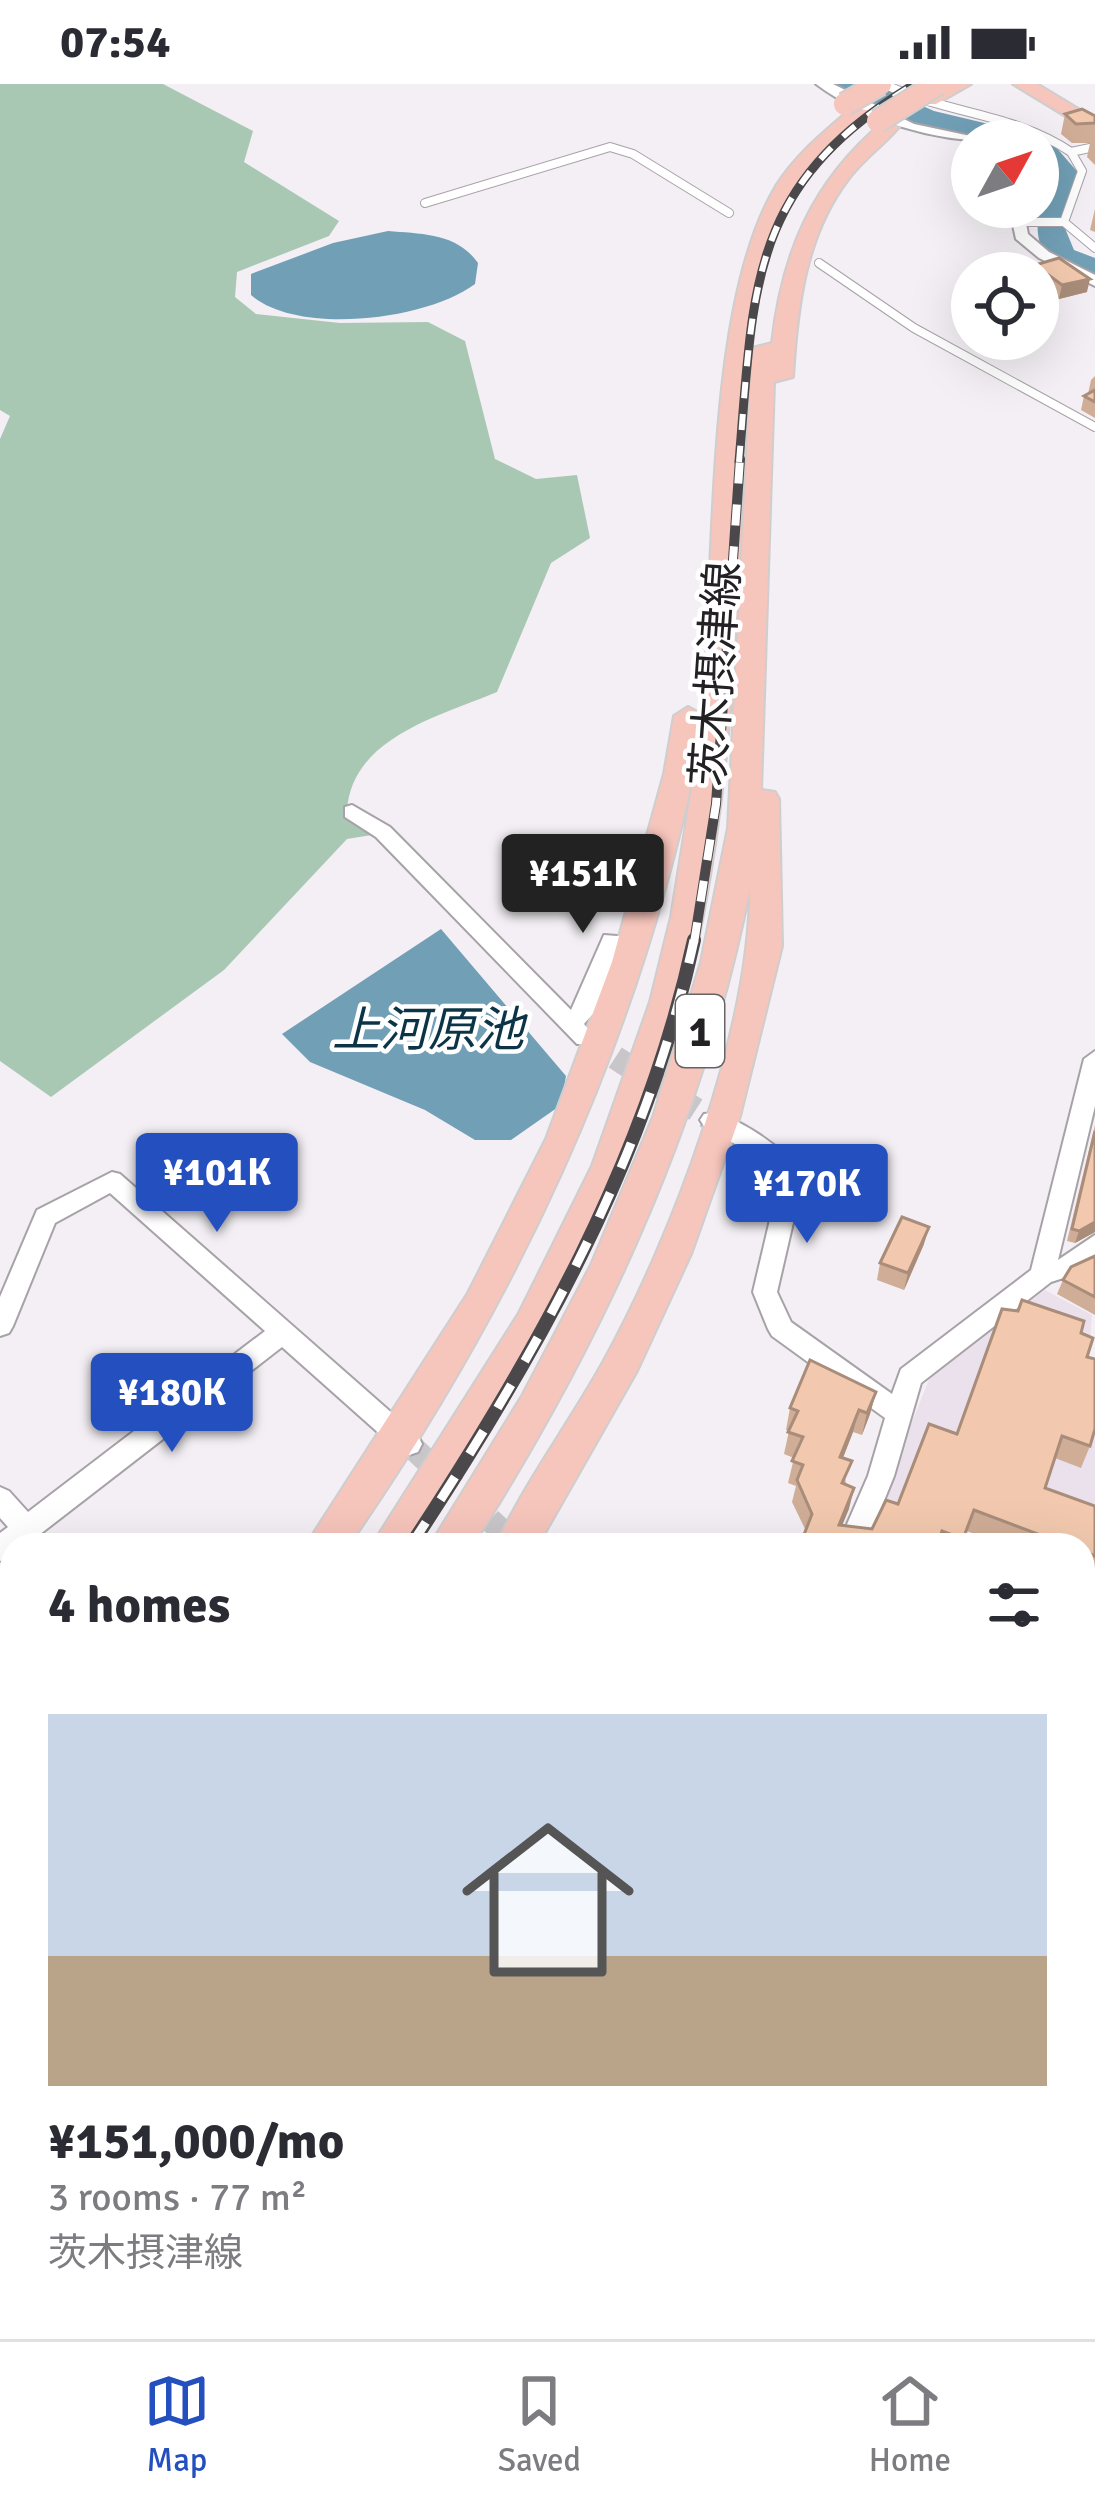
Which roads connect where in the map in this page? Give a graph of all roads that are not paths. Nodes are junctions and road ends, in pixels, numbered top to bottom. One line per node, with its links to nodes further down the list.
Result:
1 (824, 84): 10 (street)
2 (882, 84): 7 (main road, bridge); 8 (lane)
3 (904, 84): 7 (main road, 茨木摂津線 / 1)
4 (962, 84): 6 (main road)
5 (1023, 84): 9 (main road)
6 (933, 92): 7 (main road)
7 (868, 116): 17 (main road); 22 (main road, 茨木摂津線 / 1); 24 (main road, 1); 25 (main road, 茨木摂津線 / 1)
8 (984, 120)
9 (1088, 123)
10 (951, 134)
11 (1059, 145): 13 (lane)
12 (1095, 147): 13 (lane)
13 (1071, 152): 16 (lane)
14 (425, 203): 17 (lane)
15 (1059, 221): 16 (lane)
16 (1064, 222): 19 (lane)
17 (736, 227): 22 (main road); 28 (main road, 1)
18 (1019, 228): 21 (street)
19 (1095, 248)
20 (819, 262): 23 (lane)
21 (1095, 281)
22 (741, 331): 33 (main road, 茨木摂津線 / 1)
23 (1095, 427)
24 (778, 432): 25 (main road, 1); 27 (main road, 1)
25 (758, 529): 37 (main road, 茨木摂津線 / 1)
26 (352, 812): 28 (street)
27 (760, 896): 30 (main road, 1); 37 (main road, 1)
28 (638, 930): 33 (main road, 1); 38 (main road, 1)
29 (1095, 1059): 32 (street)
30 (716, 1123): 36 (street); 47 (main road, 1)
31 (1095, 1245): 32 (street)
32 (1042, 1275): 36 (street)
33 (538, 1310): 44 (main road, 茨木摂津線 / 1)
34 (0, 1326): 35 (street)
35 (281, 1333): 38 (street); 41 (street)
36 (897, 1412): 48 (street)
37 (520, 1434): 39 (main road, 茨木摂津線 / 1)
38 (406, 1442): 43 (main road, 1)
39 (487, 1489): 45 (main road, 茨木摂津線 / 1); 46 (main road)
40 (0, 1498): 41 (street)
41 (26, 1529): 42 (street)
42 (21, 1533)
43 (335, 1533)
44 (400, 1533)
45 (458, 1533)
46 (502, 1533)
47 (511, 1533)
48 (857, 1533)

